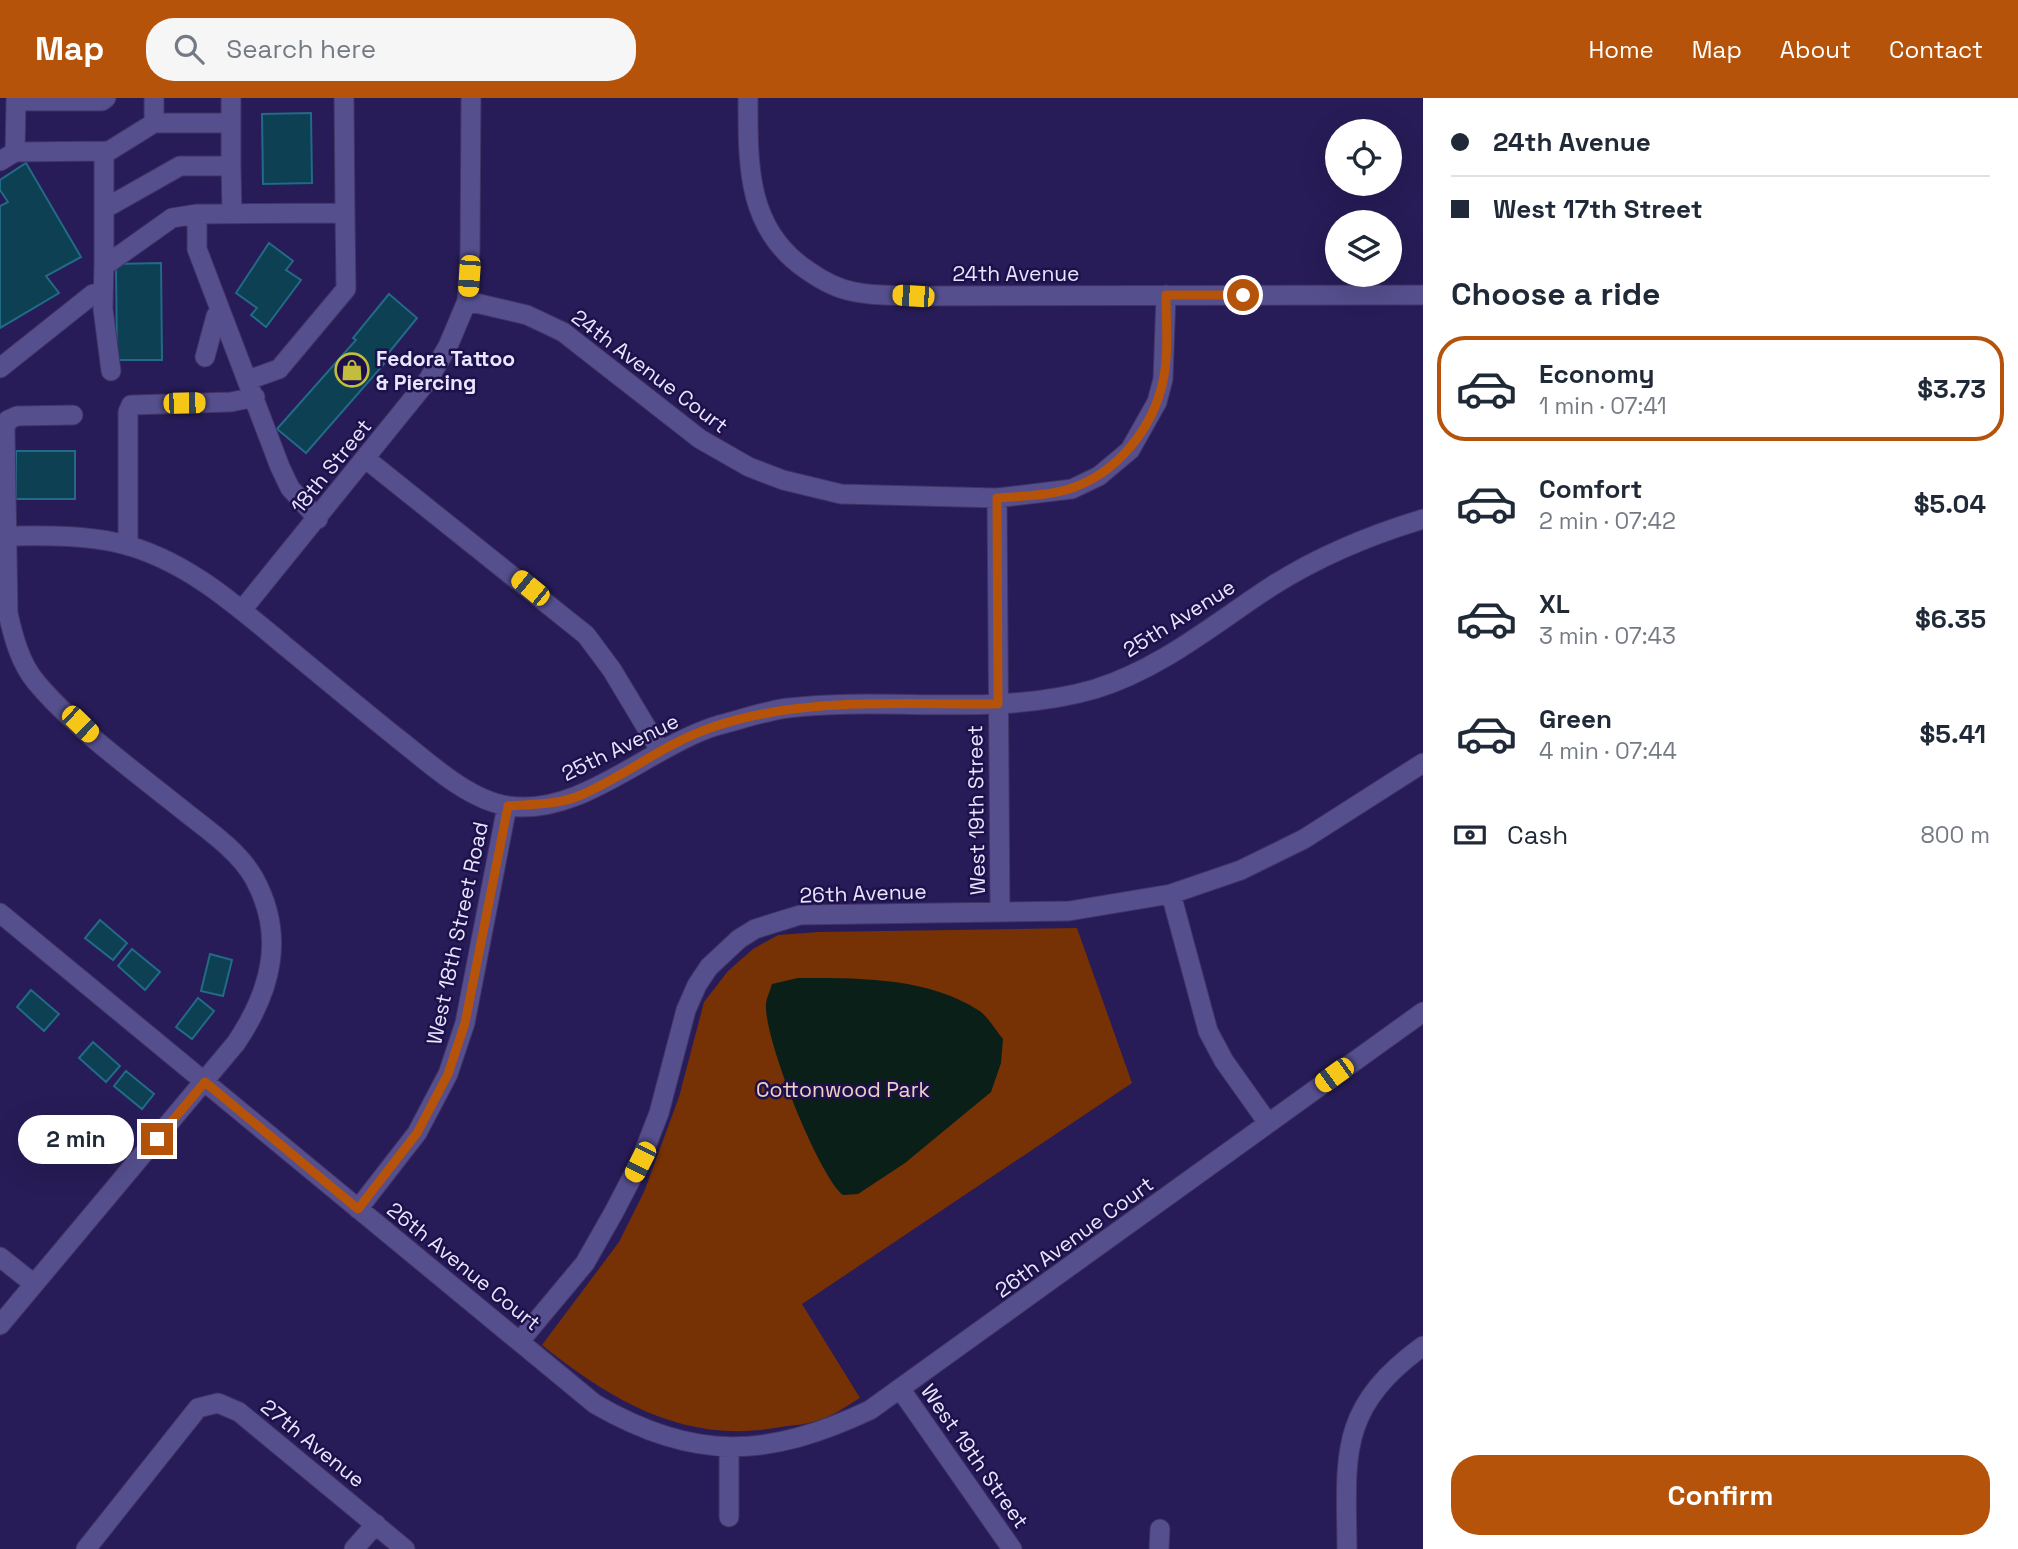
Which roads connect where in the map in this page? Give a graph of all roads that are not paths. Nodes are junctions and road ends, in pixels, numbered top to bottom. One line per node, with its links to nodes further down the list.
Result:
1 (106, 98): 7 (street)
2 (154, 98): 8 (street)
3 (232, 98): 9 (street)
4 (344, 98): 14 (street)
5 (471, 98): 21 (street, 18th Street)
6 (748, 98): 19 (street, 24th Avenue)
7 (11, 103): 11 (street)
8 (154, 123): 9 (street); 10 (street)
9 (232, 123): 12 (street)
10 (104, 151): 11 (street); 13 (street)
11 (8, 156)
12 (232, 166): 13 (street); 16 (street)
13 (104, 205): 17 (street)
14 (345, 213): 16 (street); 26 (street)
15 (197, 214): 16 (street); 17 (street); 22 (street)
16 (232, 214)
17 (104, 263): 18 (street)
18 (103, 292): 24 (street); 25 (street)
19 (1166, 295): 20 (street, 24th Avenue); 29 (street, 24th Avenue Court)
20 (1423, 295)
21 (467, 301): 28 (street, 18th Street); 29 (street, 24th Avenue Court)
22 (221, 314): 23 (street); 26 (street)
23 (205, 357)
24 (0, 368)
25 (111, 371)
26 (252, 389): 30 (street); 33 (street)
27 (73, 415): 32 (street)
28 (366, 459): 30 (street, 18th Street); 36 (street)
29 (997, 498): 35 (street, West 19th Street)
30 (318, 519): 34 (street, 18th Street)
31 (1423, 519): 35 (street, 25th Avenue)
32 (4, 536): 33 (street, 25th Avenue); 43 (street)
33 (128, 546): 34 (street, 25th Avenue)
34 (242, 610): 38 (street, 25th Avenue)
35 (998, 704): 36 (street, 25th Avenue); 40 (street, West 19th Street)
36 (660, 750): 38 (street, 25th Avenue)
37 (1423, 762): 39 (street, 26th Avenue)
38 (508, 806): 45 (street, West 18th Street Road)
39 (1171, 894): 40 (street, 26th Avenue); 44 (street)
40 (1000, 912): 49 (street, 26th Avenue)
41 (0, 913): 43 (street, 26th Avenue Court)
42 (1423, 1012): 44 (street, 26th Avenue Court)
43 (205, 1082): 45 (street, 26th Avenue Court); 47 (street)
44 (1268, 1123): 51 (street, 26th Avenue Court)
45 (358, 1209): 49 (street, 26th Avenue Court)
46 (0, 1257): 47 (street)
47 (34, 1284): 48 (street)
48 (0, 1325)
49 (520, 1341): 52 (street, 26th Avenue Court)
50 (1423, 1346): 61 (street)
51 (901, 1390): 52 (street, 26th Avenue Court); 59 (street, West 19th Street)
52 (729, 1448): 53 (street)
53 (729, 1517)
54 (376, 1524): 56 (street, 27th Avenue); 57 (street); 58 (street, 27th Avenue)
55 (1160, 1529): 60 (street)
56 (86, 1549)
57 (354, 1549)
58 (405, 1549)
59 (1012, 1549)
60 (1160, 1549)
61 (1347, 1549)

